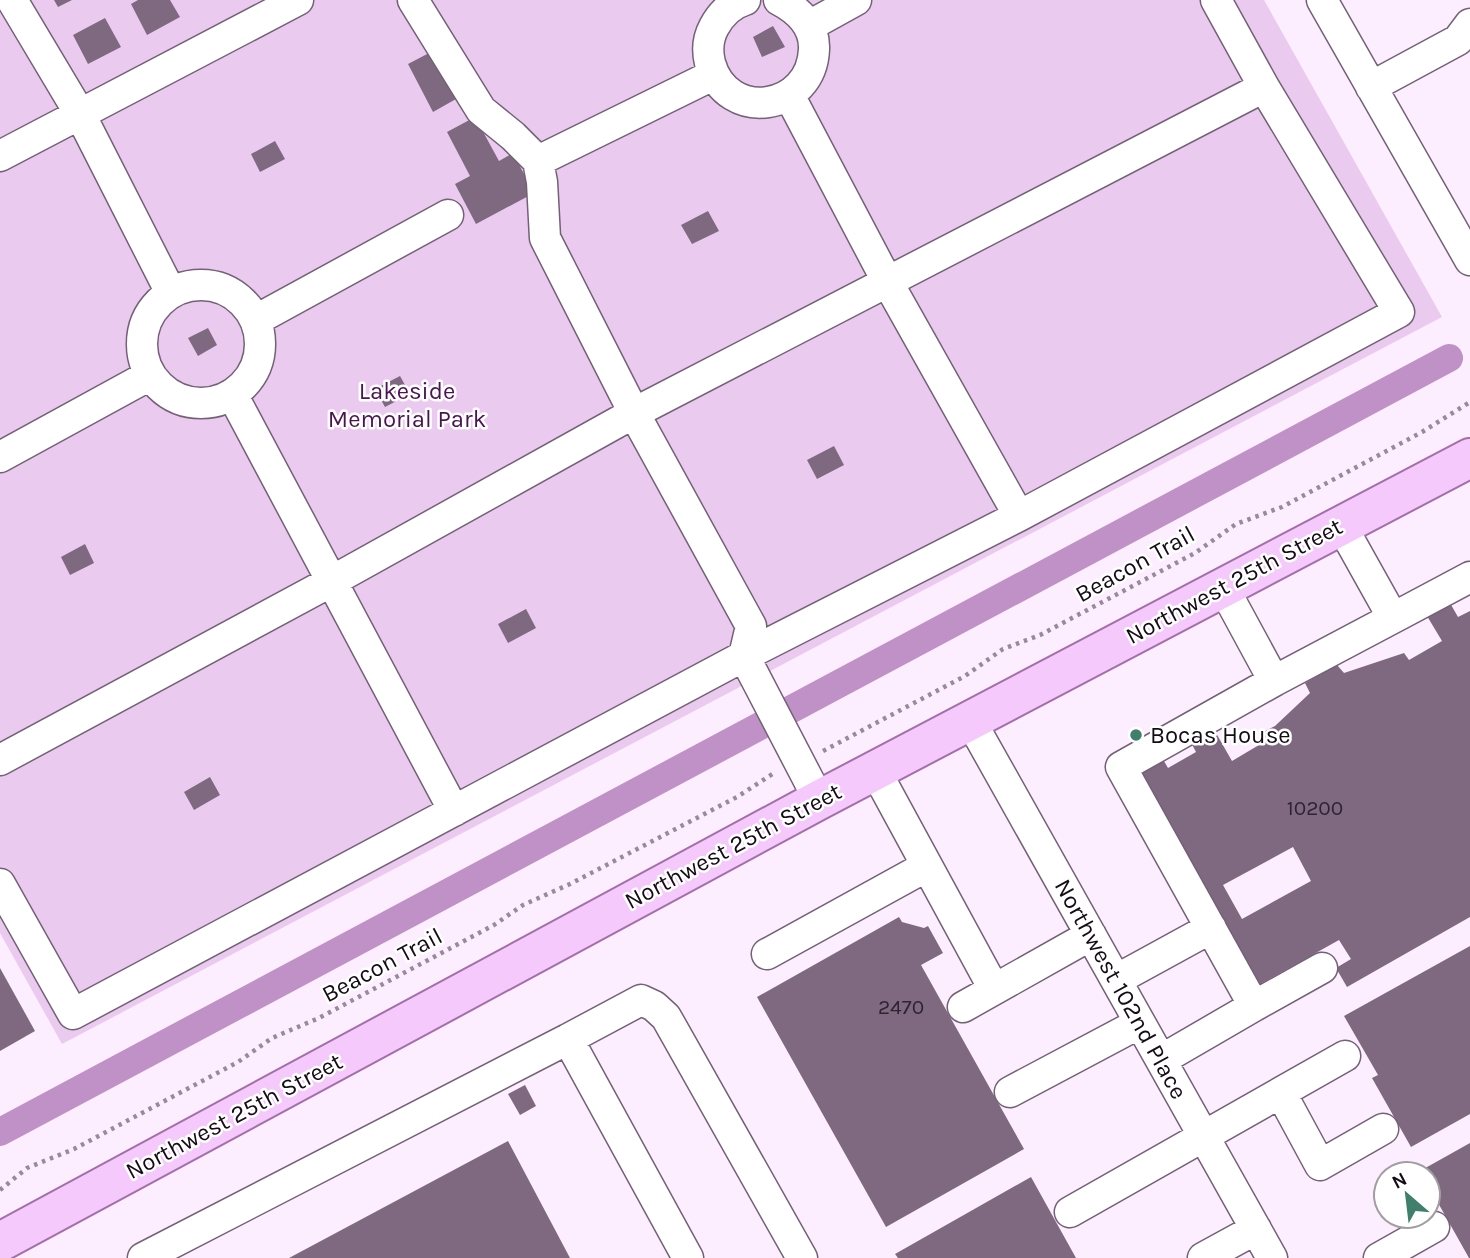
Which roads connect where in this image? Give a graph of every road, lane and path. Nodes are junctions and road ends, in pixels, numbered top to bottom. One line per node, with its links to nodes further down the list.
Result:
1 (12, 0): 15 (street)
2 (298, 0): 15 (street)
3 (413, 0): 17 (street)
4 (745, 0): 11 (street)
5 (779, 0): 10 (street)
6 (856, 0): 10 (street)
7 (1216, 0): 12 (street)
8 (1322, 0): 13 (street)
9 (1470, 24): 13 (street)
10 (809, 26): 14 (street)
11 (713, 75): 14 (street); 17 (street)
12 (1264, 87): 20 (street); 29 (street)
13 (1371, 87): 19 (street)
14 (789, 95): 20 (street)
15 (80, 114): 16 (street); 21 (street)
16 (0, 156)
17 (538, 161): 26 (street)
18 (448, 215): 22 (street)
19 (1465, 241)
20 (887, 281): 26 (street); 29 (street)
21 (171, 293): 22 (street); 23 (street)
22 (256, 320): 24 (street)
23 (150, 375): 24 (street); 27 (street)
24 (232, 394): 32 (street)
25 (1470, 402): 38 (path, Beacon Trail)
26 (634, 412): 32 (street); 35 (street)
27 (0, 457)
28 (1470, 458): 30 (main road, Northwest 25th Street)
29 (1019, 516): 35 (street)
30 (1341, 526): 33 (main road, Northwest 25th Street); 34 (street)
31 (1470, 577): 34 (street)
32 (332, 581): 39 (street); 42 (street)
33 (1223, 587): 36 (street); 37 (main road, Northwest 25th Street)
34 (1393, 618): 36 (street)
35 (744, 656): 38 (street); 42 (street)
36 (1274, 681): 45 (street)
37 (970, 720): 40 (main road, Northwest 25th Street); 46 (street, Northwest 102nd Place)
38 (796, 757): 41 (street); 61 (path, Beacon Trail)
39 (0, 760)
40 (875, 770): 41 (main road, Northwest 25th Street); 43 (street)
41 (818, 800): 65 (main road, Northwest 25th Street)
42 (454, 811): 44 (street)
43 (927, 866): 47 (street); 50 (street)
44 (0, 884)
45 (1211, 928): 49 (street); 51 (street)
46 (1091, 935): 49 (street, Northwest 102nd Place); 50 (street)
47 (767, 954)
48 (1322, 968): 51 (street)
49 (1116, 980): 53 (street, Northwest 102nd Place)
50 (995, 989): 52 (street)
51 (1254, 1006): 56 (street)
52 (964, 1007)
53 (1140, 1023): 56 (street, Northwest 102nd Place); 57 (street)
54 (568, 1038): 66 (street); 67 (street); 68 (street)
55 (1345, 1056): 58 (street)
56 (1161, 1060): 60 (street, Northwest 102nd Place)
57 (1010, 1092)
58 (1280, 1093): 59 (street); 60 (street)
59 (1383, 1129)
60 (1204, 1137): 62 (street); 63 (street, Northwest 102nd Place)
61 (0, 1190)
62 (1070, 1212)
63 (1256, 1229): 69 (street); 70 (street, Northwest 102nd Place)
64 (1429, 1230): 71 (street)
65 (0, 1242)
66 (143, 1258)
67 (688, 1258)
68 (802, 1258)
69 (1203, 1258)
70 (1272, 1258)
71 (1379, 1258)

